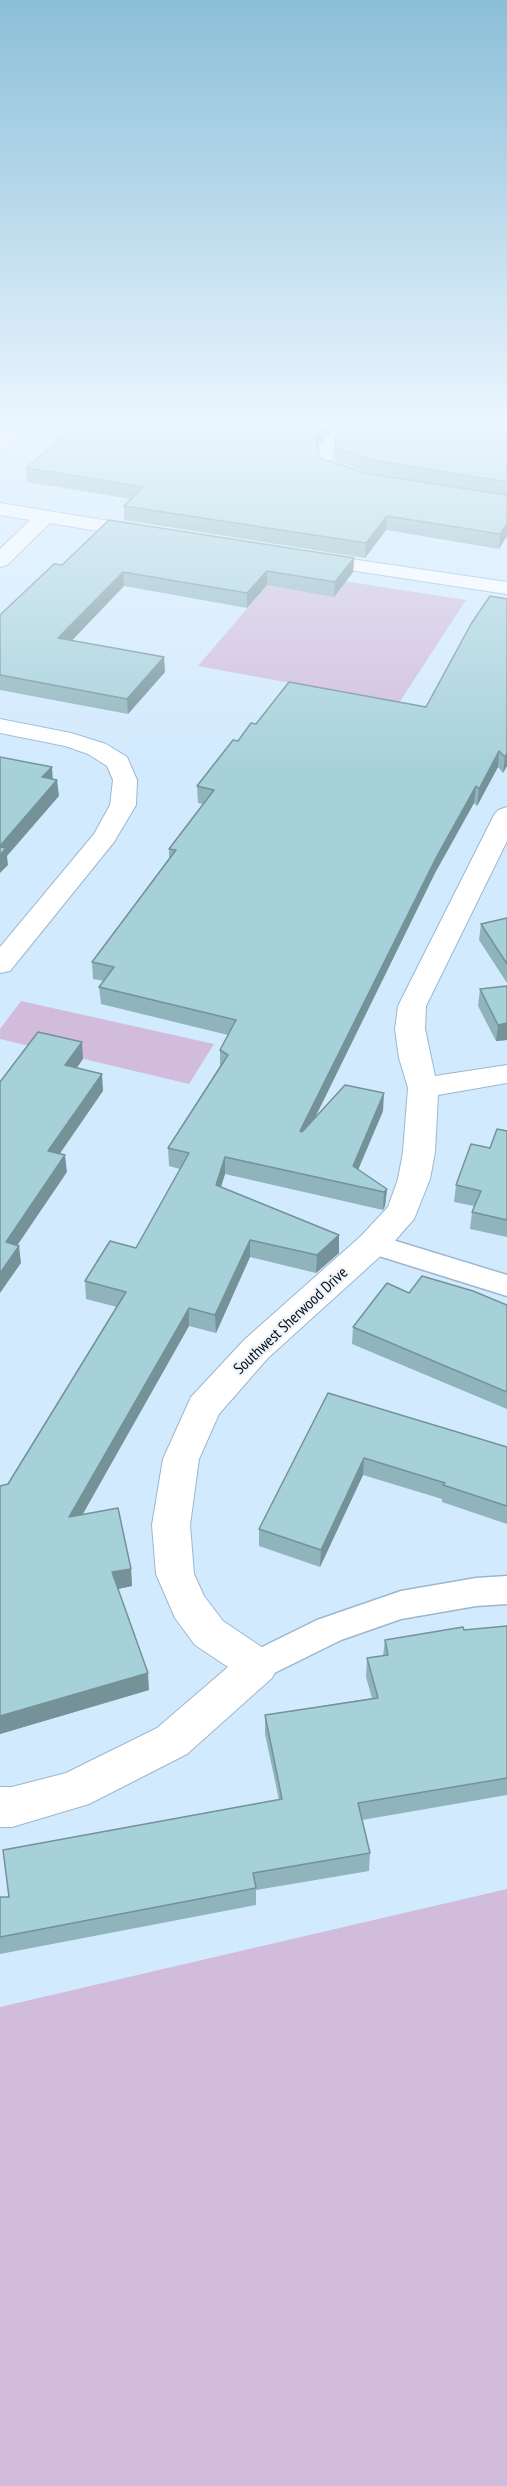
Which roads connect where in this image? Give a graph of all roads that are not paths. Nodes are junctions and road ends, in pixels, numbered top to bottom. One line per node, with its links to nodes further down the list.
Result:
1 (23, 539): 3 (street)
2 (289, 556): 4 (street)
3 (0, 561)
4 (507, 588)
5 (0, 726): 7 (street)
6 (507, 815): 9 (street, Southwest Sherwood Drive)
7 (0, 964)
8 (507, 1074): 9 (street)
9 (423, 1088): 10 (street, Southwest Sherwood Drive)
10 (374, 1244): 11 (lane); 13 (street, Southwest Sherwood Drive)
11 (507, 1286)
12 (507, 1590): 13 (lane)
13 (258, 1666): 14 (street)
14 (0, 1807)

